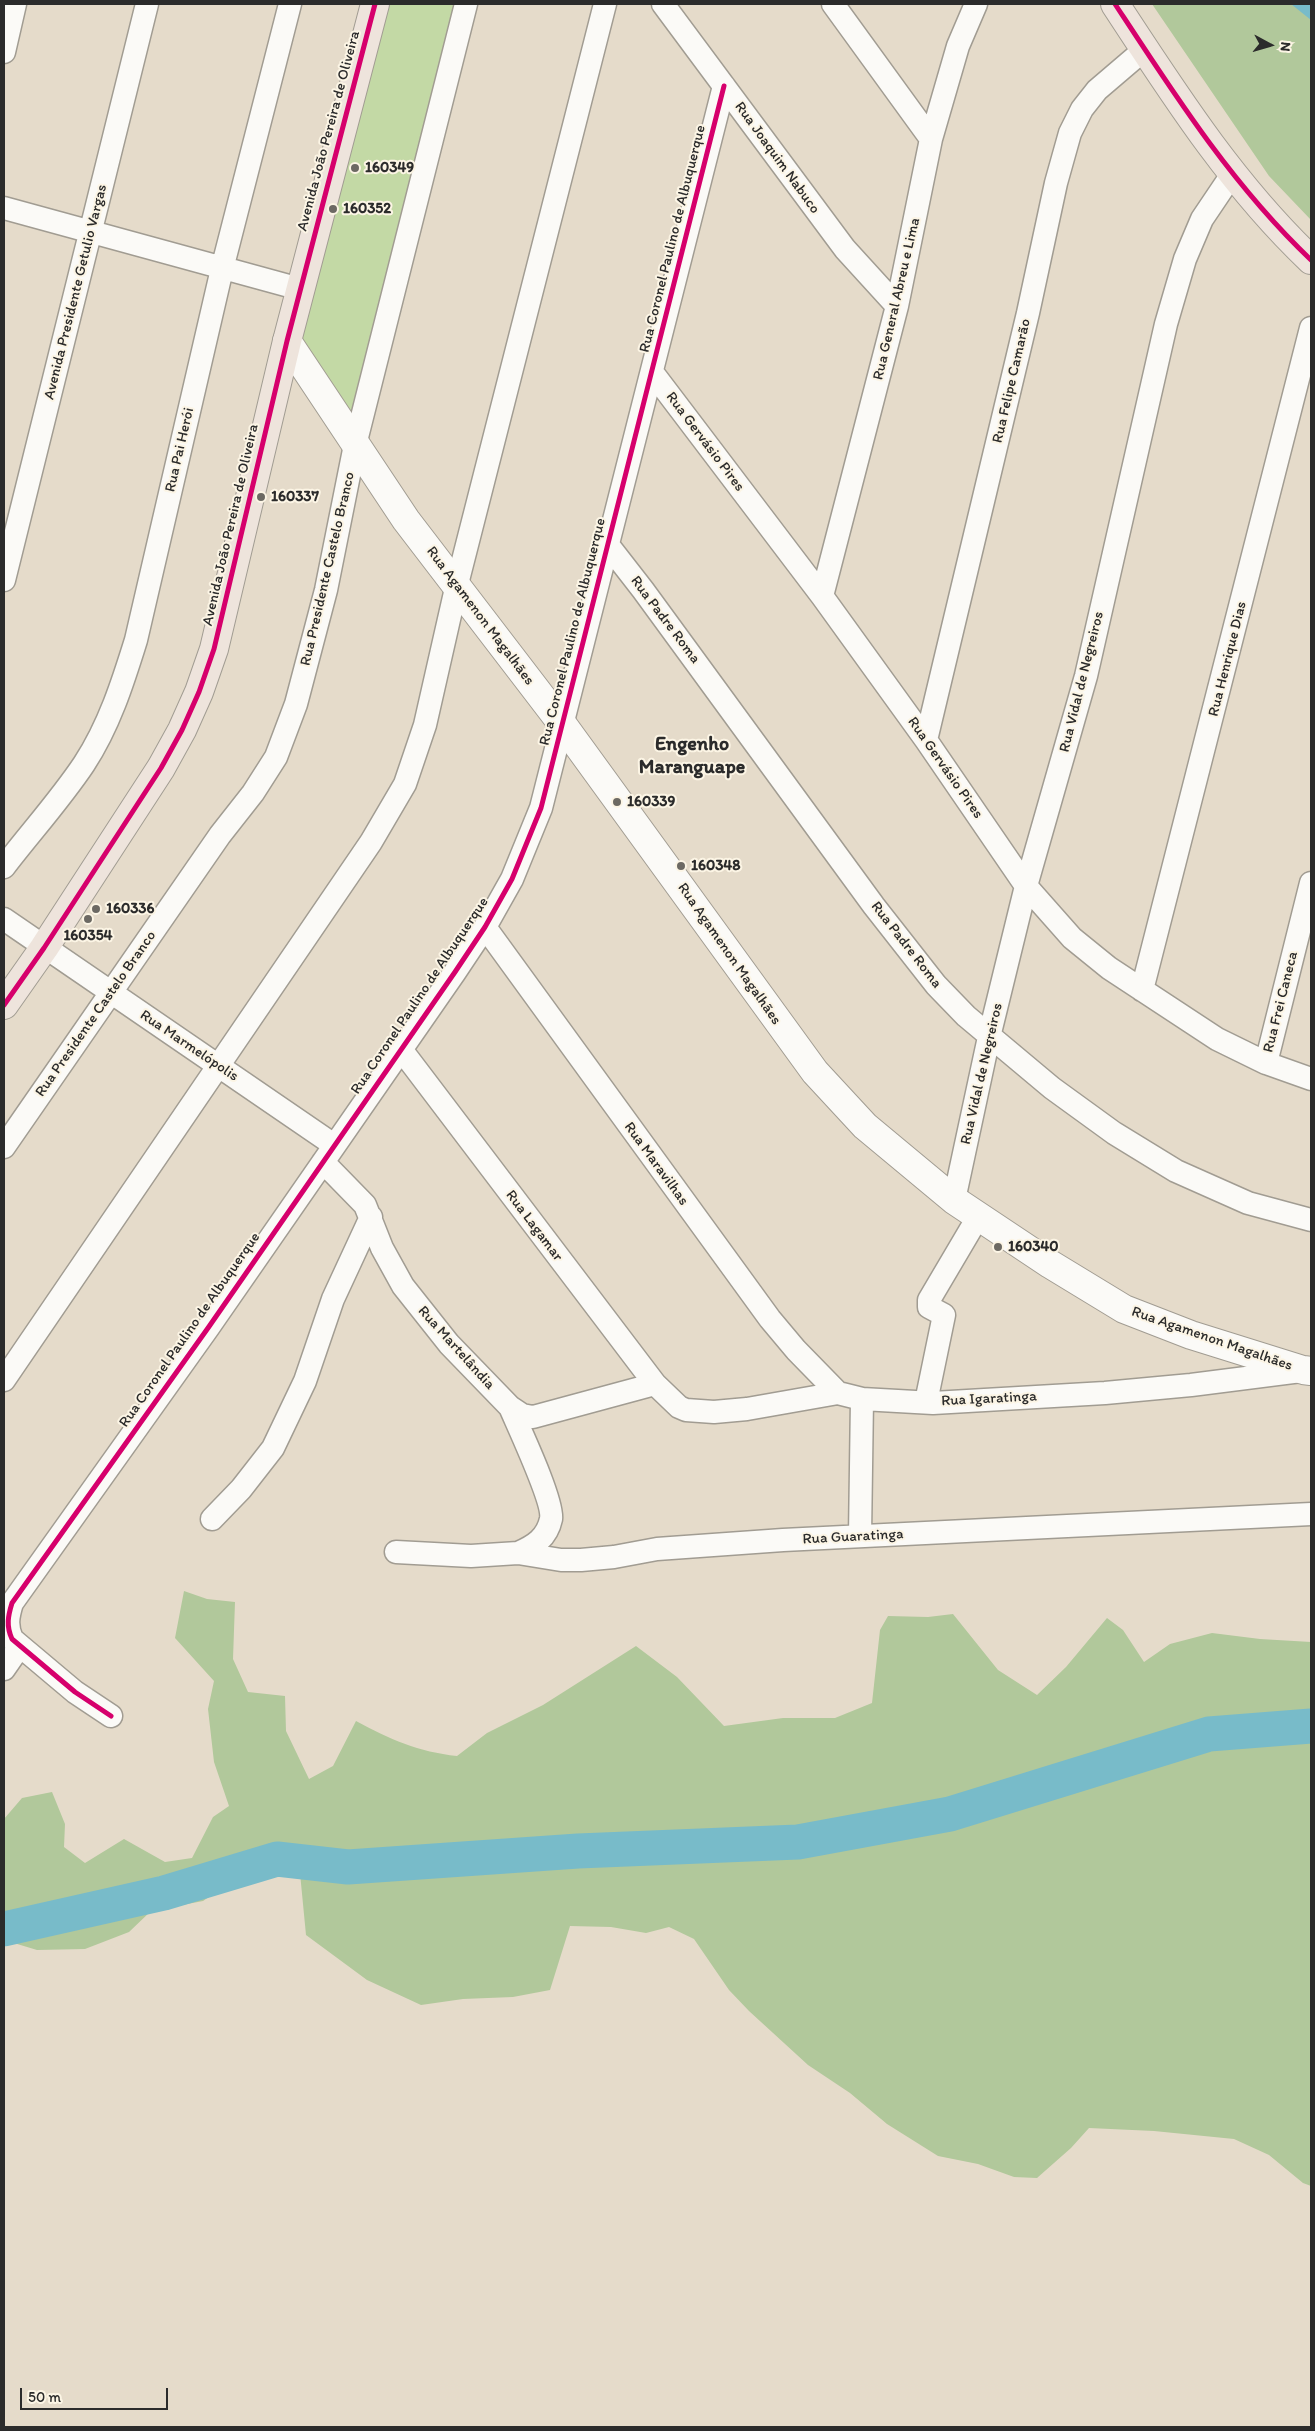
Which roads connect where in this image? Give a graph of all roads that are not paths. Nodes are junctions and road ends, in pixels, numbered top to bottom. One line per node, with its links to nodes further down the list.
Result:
1 (15, 4): 12 (street)
2 (147, 4): 17 (street, Avenida Presidente Getulio Vargas)
3 (290, 4): 19 (street, Rua Pai Herói)
4 (375, 4): 20 (main road, Avenida João Pereira de Oliveira)
5 (466, 4): 25 (street, Rua Presidente Castelo Branco)
6 (606, 4): 28 (street)
7 (663, 4): 13 (street, Rua Joaquim Nabuco)
8 (833, 4): 14 (street)
9 (976, 4): 14 (street, Rua General Abreu e Lima)
10 (1115, 4): 11 (main road)
11 (1145, 49): 15 (main road); 31 (street, Rua Felipe Camarão)
12 (4, 52)
13 (724, 86): 21 (street, Rua Joaquim Nabuco); 24 (street, Rua Coronel Paulino de Albuquerque)
14 (931, 139): 21 (street, Rua General Abreu e Lima)
15 (1233, 173): 18 (main road); 34 (street, Rua Vidal de Negreiros)
16 (4, 208): 17 (street)
17 (91, 232): 19 (street); 27 (street, Avenida Presidente Getulio Vargas)
18 (1311, 260)
19 (222, 269): 20 (street); 32 (street, Rua Pai Herói)
20 (300, 289): 23 (main road, Avenida João Pereira de Oliveira)
21 (897, 306): 29 (street, Rua General Abreu e Lima)
22 (1311, 328): 38 (street, Rua Henrique Dias)
23 (287, 341): 25 (street, Rua Agamenon Magalhães); 37 (main road, Avenida João Pereira de Oliveira)
24 (652, 372): 26 (street, Rua Coronel Paulino de Albuquerque); 29 (street, Rua Gervásio Pires)
25 (355, 445): 28 (street, Rua Agamenon Magalhães); 39 (street, Rua Presidente Castelo Branco)
26 (608, 545): 30 (street, Rua Coronel Paulino de Albuquerque); 41 (street, Rua Padre Roma)
27 (4, 580)
28 (457, 584): 30 (street, Rua Agamenon Magalhães); 44 (street)
29 (822, 596): 31 (street, Rua Gervásio Pires)
30 (563, 725): 36 (street, Rua Coronel Paulino de Albuquerque); 48 (street, Rua Agamenon Magalhães)
31 (926, 740): 34 (street, Rua Gervásio Pires)
32 (4, 867)
33 (1311, 883): 43 (street, Rua Frei Caneca)
34 (1026, 886): 38 (street, Rua Gervásio Pires); 41 (street, Rua Vidal de Negreiros)
35 (4, 919): 37 (street, Rua Marmelópolis)
36 (485, 927): 42 (street, Rua Coronel Paulino de Albuquerque); 55 (street, Rua Maravilhas)
37 (44, 948): 39 (street, Rua Marmelópolis); 40 (main road, Avenida João Pereira de Oliveira)
38 (1142, 990): 43 (street, Rua Gervásio Pires)
39 (110, 993): 44 (street, Rua Marmelópolis); 46 (street, Rua Presidente Castelo Branco)
40 (4, 1005)
41 (989, 1037): 48 (street, Rua Vidal de Negreiros); 51 (street, Rua Padre Roma)
42 (400, 1048): 47 (street, Rua Coronel Paulino de Albuquerque); 54 (street, Rua Lagamar)
43 (1266, 1062): 45 (street, Rua Gervásio Pires)
44 (219, 1065): 47 (street, Rua Marmelópolis); 53 (street)
45 (1311, 1079)
46 (4, 1148)
47 (328, 1153): 50 (street, Rua Martelândia); 65 (street, Rua Coronel Paulino de Albuquerque)
48 (954, 1200): 49 (street, Rua Agamenon Magalhães)
49 (978, 1216): 52 (street, Rua Agamenon Magalhães); 58 (street)
50 (371, 1217): 59 (street, Rua Martelândia); 61 (street)
51 (1311, 1220)
52 (1307, 1370): 58 (street, Rua Igaratinga)
53 (4, 1380)
54 (655, 1384): 57 (street, Rua Lagamar); 59 (street, Rua Martelândia)
55 (838, 1393): 56 (street, Rua Igaratinga); 57 (street, Rua Igaratinga)
56 (862, 1399): 58 (street, Rua Igaratinga); 62 (street)
57 (670, 1400)
58 (926, 1402)
59 (510, 1407): 64 (street)
60 (1311, 1514): 62 (street, Rua Guaratinga)
61 (212, 1519)
62 (860, 1536): 64 (street, Rua Guaratinga)
63 (396, 1552): 64 (street, Rua Guaratinga)
64 (518, 1553)
65 (8, 1600): 66 (street)
66 (20, 1646): 67 (street); 68 (street)
67 (4, 1670)
68 (111, 1716)

